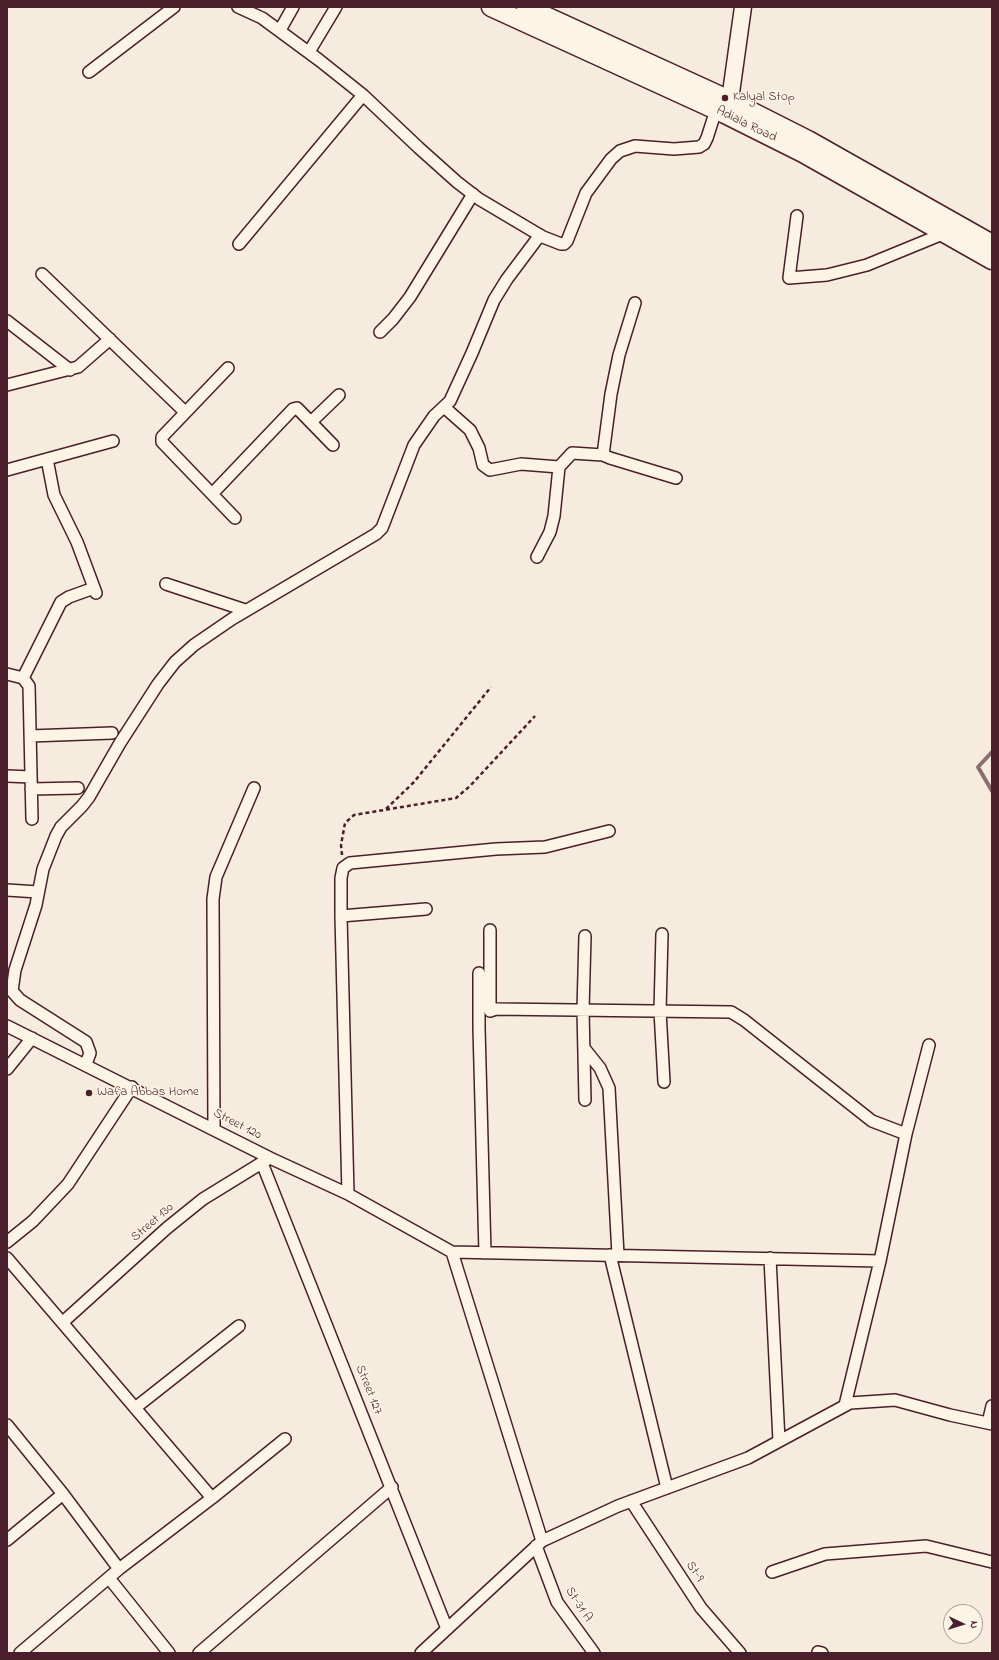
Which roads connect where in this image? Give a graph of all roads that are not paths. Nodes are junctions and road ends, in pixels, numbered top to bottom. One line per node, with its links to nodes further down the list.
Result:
1 (174, 7): 10 (street)
2 (238, 7): 8 (street)
3 (293, 7): 8 (street)
4 (336, 7): 9 (street)
5 (491, 7): 12 (main road, Adiala Road)
6 (526, 7): 12 (main road, Adiala Road)
7 (743, 7): 12 (main road)
8 (280, 30): 9 (street)
9 (309, 52): 11 (street)
10 (89, 72)
11 (363, 95): 13 (street); 17 (street)
12 (724, 108): 15 (main road, Adiala Road); 16 (street); 18 (main road, Adiala Road)
13 (473, 194): 16 (street); 23 (street)
14 (797, 216): 15 (street)
15 (945, 233): 19 (main road, Adiala Road)
16 (540, 235): 29 (street)
17 (239, 244)
18 (992, 244)
19 (992, 260)
20 (42, 274): 24 (street)
21 (635, 303): 34 (street)
22 (7, 321): 26 (street)
23 (380, 332)
24 (110, 339): 26 (street); 30 (street)
25 (228, 368): 30 (street)
26 (70, 370): 27 (street)
27 (7, 385)
28 (340, 394): 31 (street)
29 (444, 407): 36 (street); 43 (street)
30 (184, 412): 39 (street)
31 (310, 422): 33 (street); 39 (street)
32 (113, 441): 35 (street)
33 (333, 446)
34 (603, 455): 36 (street); 38 (street)
35 (47, 459): 37 (street); 45 (street)
36 (559, 467): 41 (street)
37 (7, 470)
38 (676, 478)
39 (212, 494): 40 (street)
40 (235, 518)
41 (537, 557)
42 (166, 584): 43 (street)
43 (245, 610): 56 (street)
44 (7, 674): 45 (street)
45 (23, 678): 47 (street)
46 (112, 733): 47 (street)
47 (30, 736): 49 (street)
48 (7, 776): 49 (street)
49 (31, 777): 52 (street)
50 (78, 788): 52 (street)
51 (254, 788): 76 (street)
52 (31, 789): 53 (street)
53 (32, 819)
54 (609, 831): 58 (street)
55 (7, 890): 56 (street)
56 (38, 892): 71 (street)
57 (426, 909): 58 (street)
58 (341, 916): 79 (street)
59 (490, 930): 64 (street)
60 (662, 934): 65 (street)
61 (585, 936): 63 (street)
62 (479, 973): 67 (street)
63 (583, 1010): 64 (street); 65 (street); 70 (street)
64 (490, 1011): 67 (street)
65 (660, 1011): 73 (street); 77 (street)
66 (7, 1026): 68 (street, Street 120)
67 (479, 1028): 82 (street)
68 (32, 1038): 71 (street, Street 120); 72 (street)
69 (929, 1045): 77 (street)
70 (584, 1048): 75 (street); 83 (street)
71 (86, 1064): 74 (street, Street 120)
72 (7, 1069)
73 (664, 1082)
74 (132, 1087): 76 (street, Street 120); 80 (street)
75 (585, 1100)
76 (214, 1129): 78 (street, Street 120)
77 (906, 1134): 86 (street)
78 (266, 1160): 79 (street, Street 120); 87 (street, Street 130); 96 (street, Street 127)
79 (348, 1194): 81 (street, Street 120)
80 (7, 1242)
81 (452, 1252): 82 (street); 102 (street, St-31 A)
82 (485, 1253): 83 (street)
83 (614, 1255): 85 (street); 97 (street)
84 (7, 1258): 87 (street)
85 (770, 1258): 86 (street); 95 (street)
86 (880, 1261): 89 (street)
87 (63, 1322): 91 (street)
88 (239, 1326): 91 (street)
89 (845, 1405): 92 (street); 95 (street)
90 (992, 1406): 92 (street)
91 (135, 1408): 99 (street)
92 (990, 1424)
93 (7, 1425): 98 (street)
94 (285, 1439): 99 (street)
95 (779, 1441): 97 (street)
96 (392, 1487): 107 (street, Street 127); 110 (street)
97 (667, 1488): 100 (street)
98 (63, 1494): 101 (street); 104 (street)
99 (212, 1498): 104 (street)
100 (631, 1501): 102 (street); 113 (street, St-9)
101 (7, 1540)
102 (539, 1543): 107 (street); 112 (street, St-31 A)
103 (992, 1562): 105 (street)
104 (119, 1569): 106 (street)
105 (772, 1572)
106 (109, 1578): 108 (street); 109 (street)
107 (447, 1629): 111 (street)
108 (20, 1653)
109 (169, 1653)
110 (199, 1653)
111 (421, 1653)
112 (594, 1653)
113 (740, 1653)

